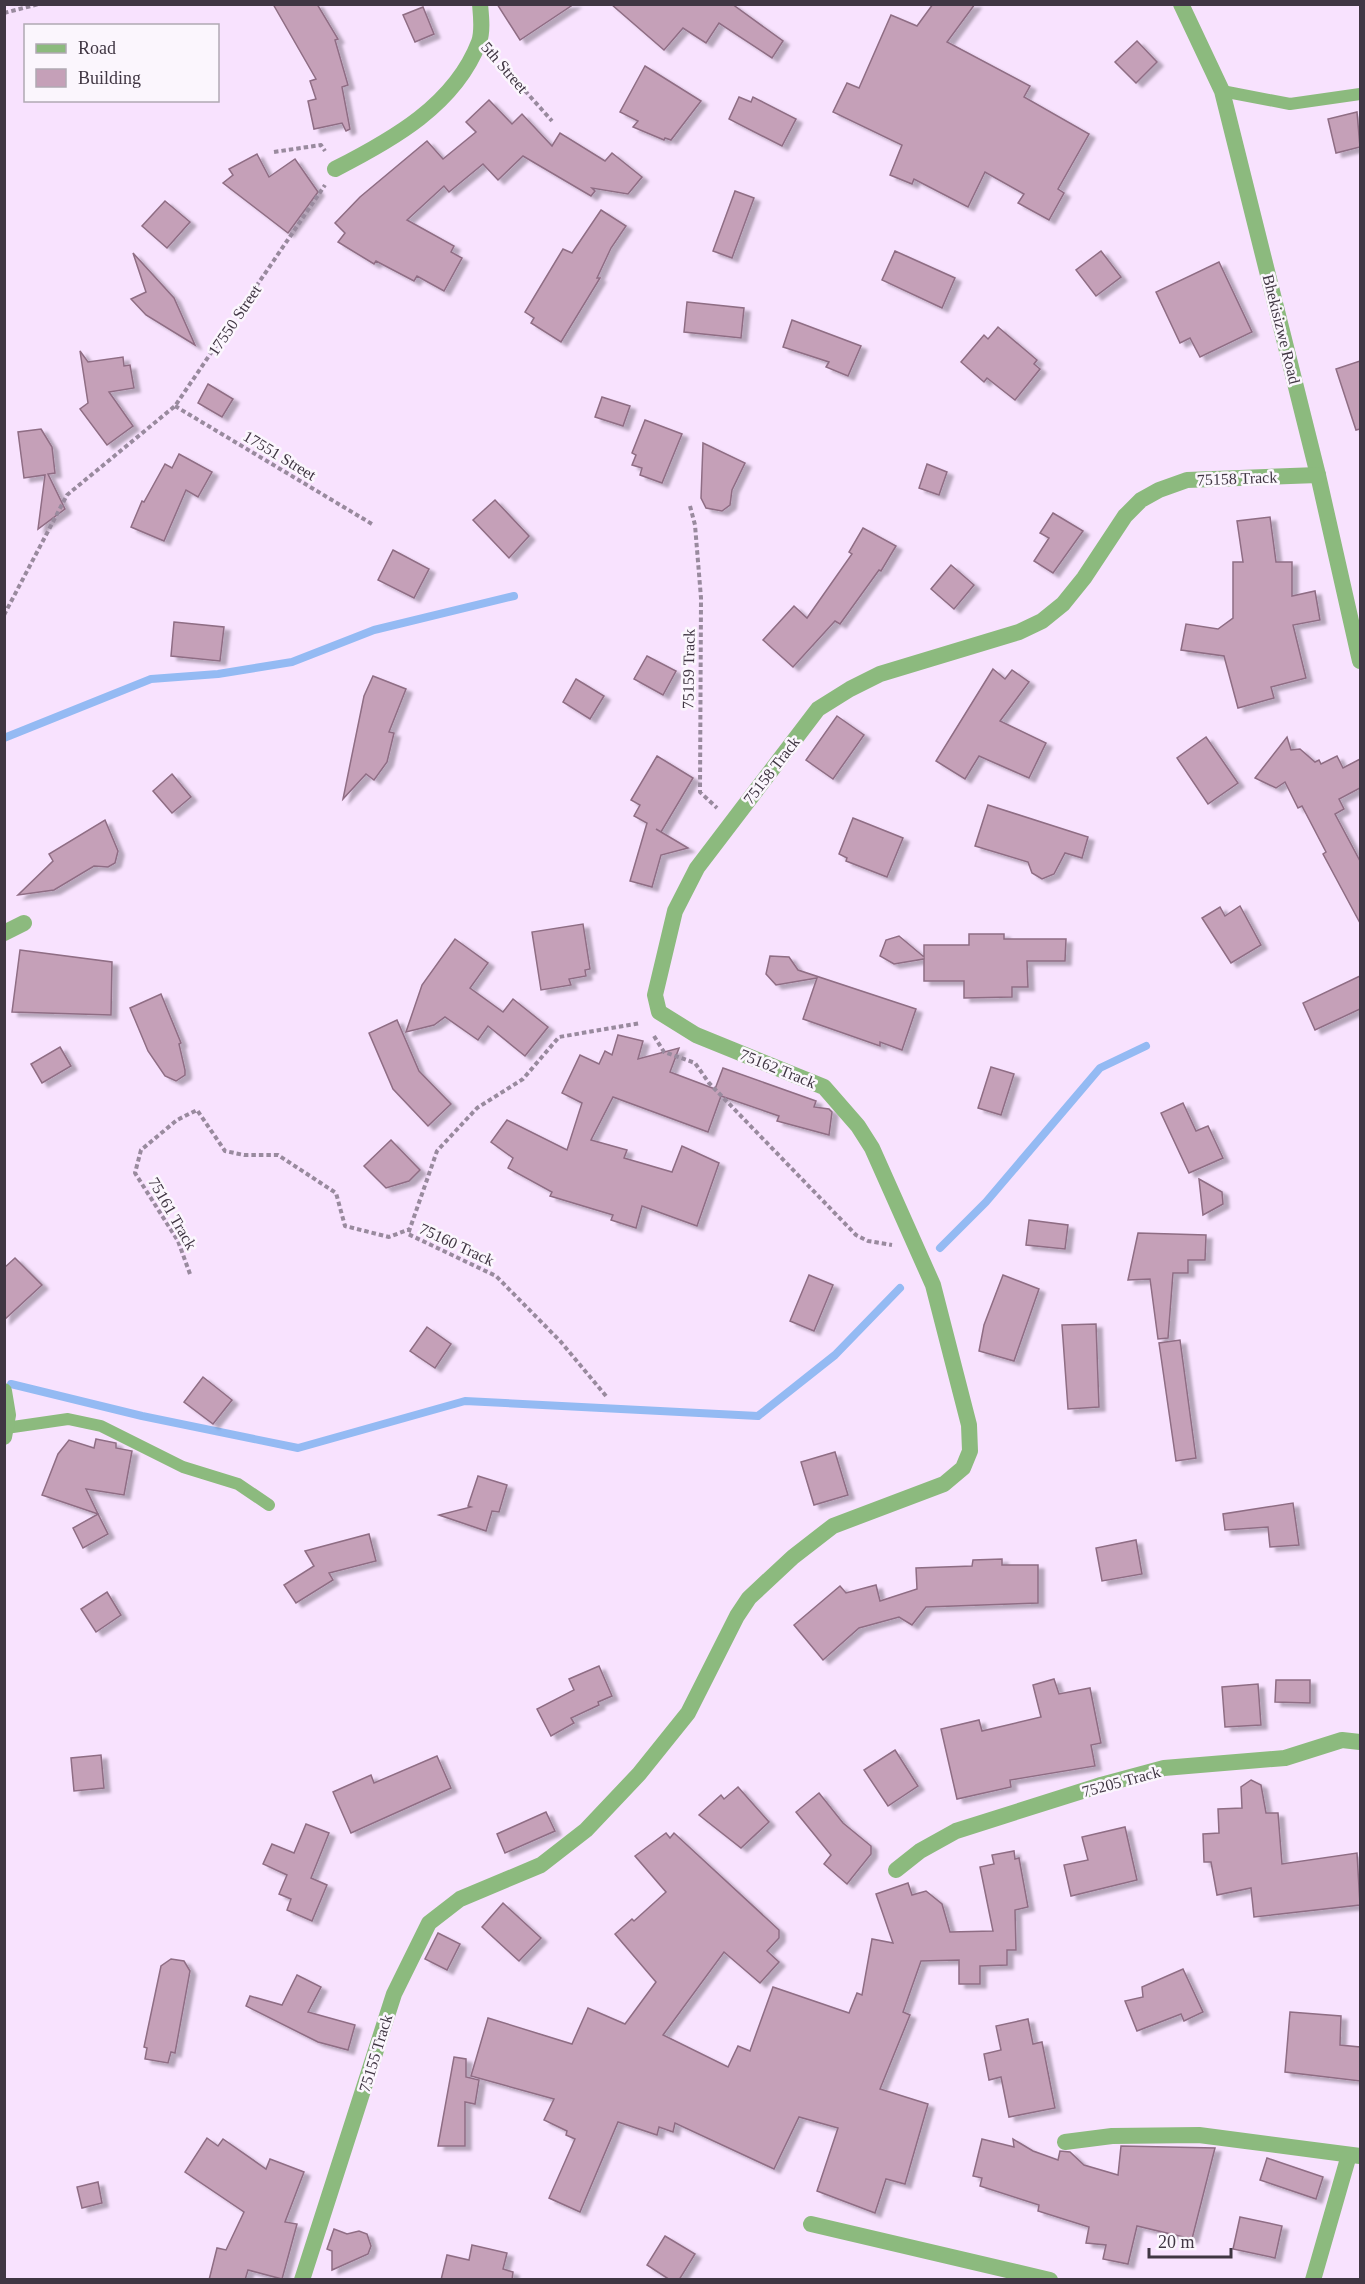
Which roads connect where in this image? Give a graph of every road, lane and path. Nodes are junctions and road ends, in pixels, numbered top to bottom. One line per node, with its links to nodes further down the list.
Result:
1 (39, 4): 4 (path)
2 (480, 4): 5 (street, 5th Street)
3 (1181, 4): 6 (street, Bhekisizwe Road)
4 (4, 14)
5 (480, 40): 8 (path, 5th Street); 10 (street)
6 (1222, 91): 7 (lane); 12 (street, Bhekisizwe Road)
7 (1360, 94)
8 (552, 121)
9 (274, 152): 10 (path)
10 (336, 169): 11 (path, 17550 Street)
11 (175, 406): 14 (path, 17551 Street); 15 (path, 17550 Street)
12 (1318, 475): 16 (street, Bhekisizwe Road); 17 (street, 75158 Track)
13 (690, 506): 17 (path, 75159 Track)
14 (372, 524)
15 (4, 615)
16 (1360, 661)
17 (730, 821): 20 (street, 75158 Track)
18 (24, 923): 19 (street)
19 (4, 933)
20 (659, 1012): 21 (path); 23 (street, 75162 Track)
21 (645, 1022): 22 (path, 75160 Track); 23 (path)
22 (410, 1229): 24 (path, 75161 Track); 26 (path, 75160 Track)
23 (915, 1249): 34 (street, 75155 Track)
24 (190, 1274)
25 (4, 1391): 27 (street)
26 (606, 1396)
27 (5, 1432): 28 (lane)
28 (268, 1505)
29 (1360, 1742): 30 (street, 75205 Track)
30 (896, 1870)
31 (1065, 2142): 32 (street)
32 (1355, 2156): 36 (street)
33 (811, 2224): 35 (street)
34 (302, 2280)
35 (1050, 2280)
36 (1313, 2280)

